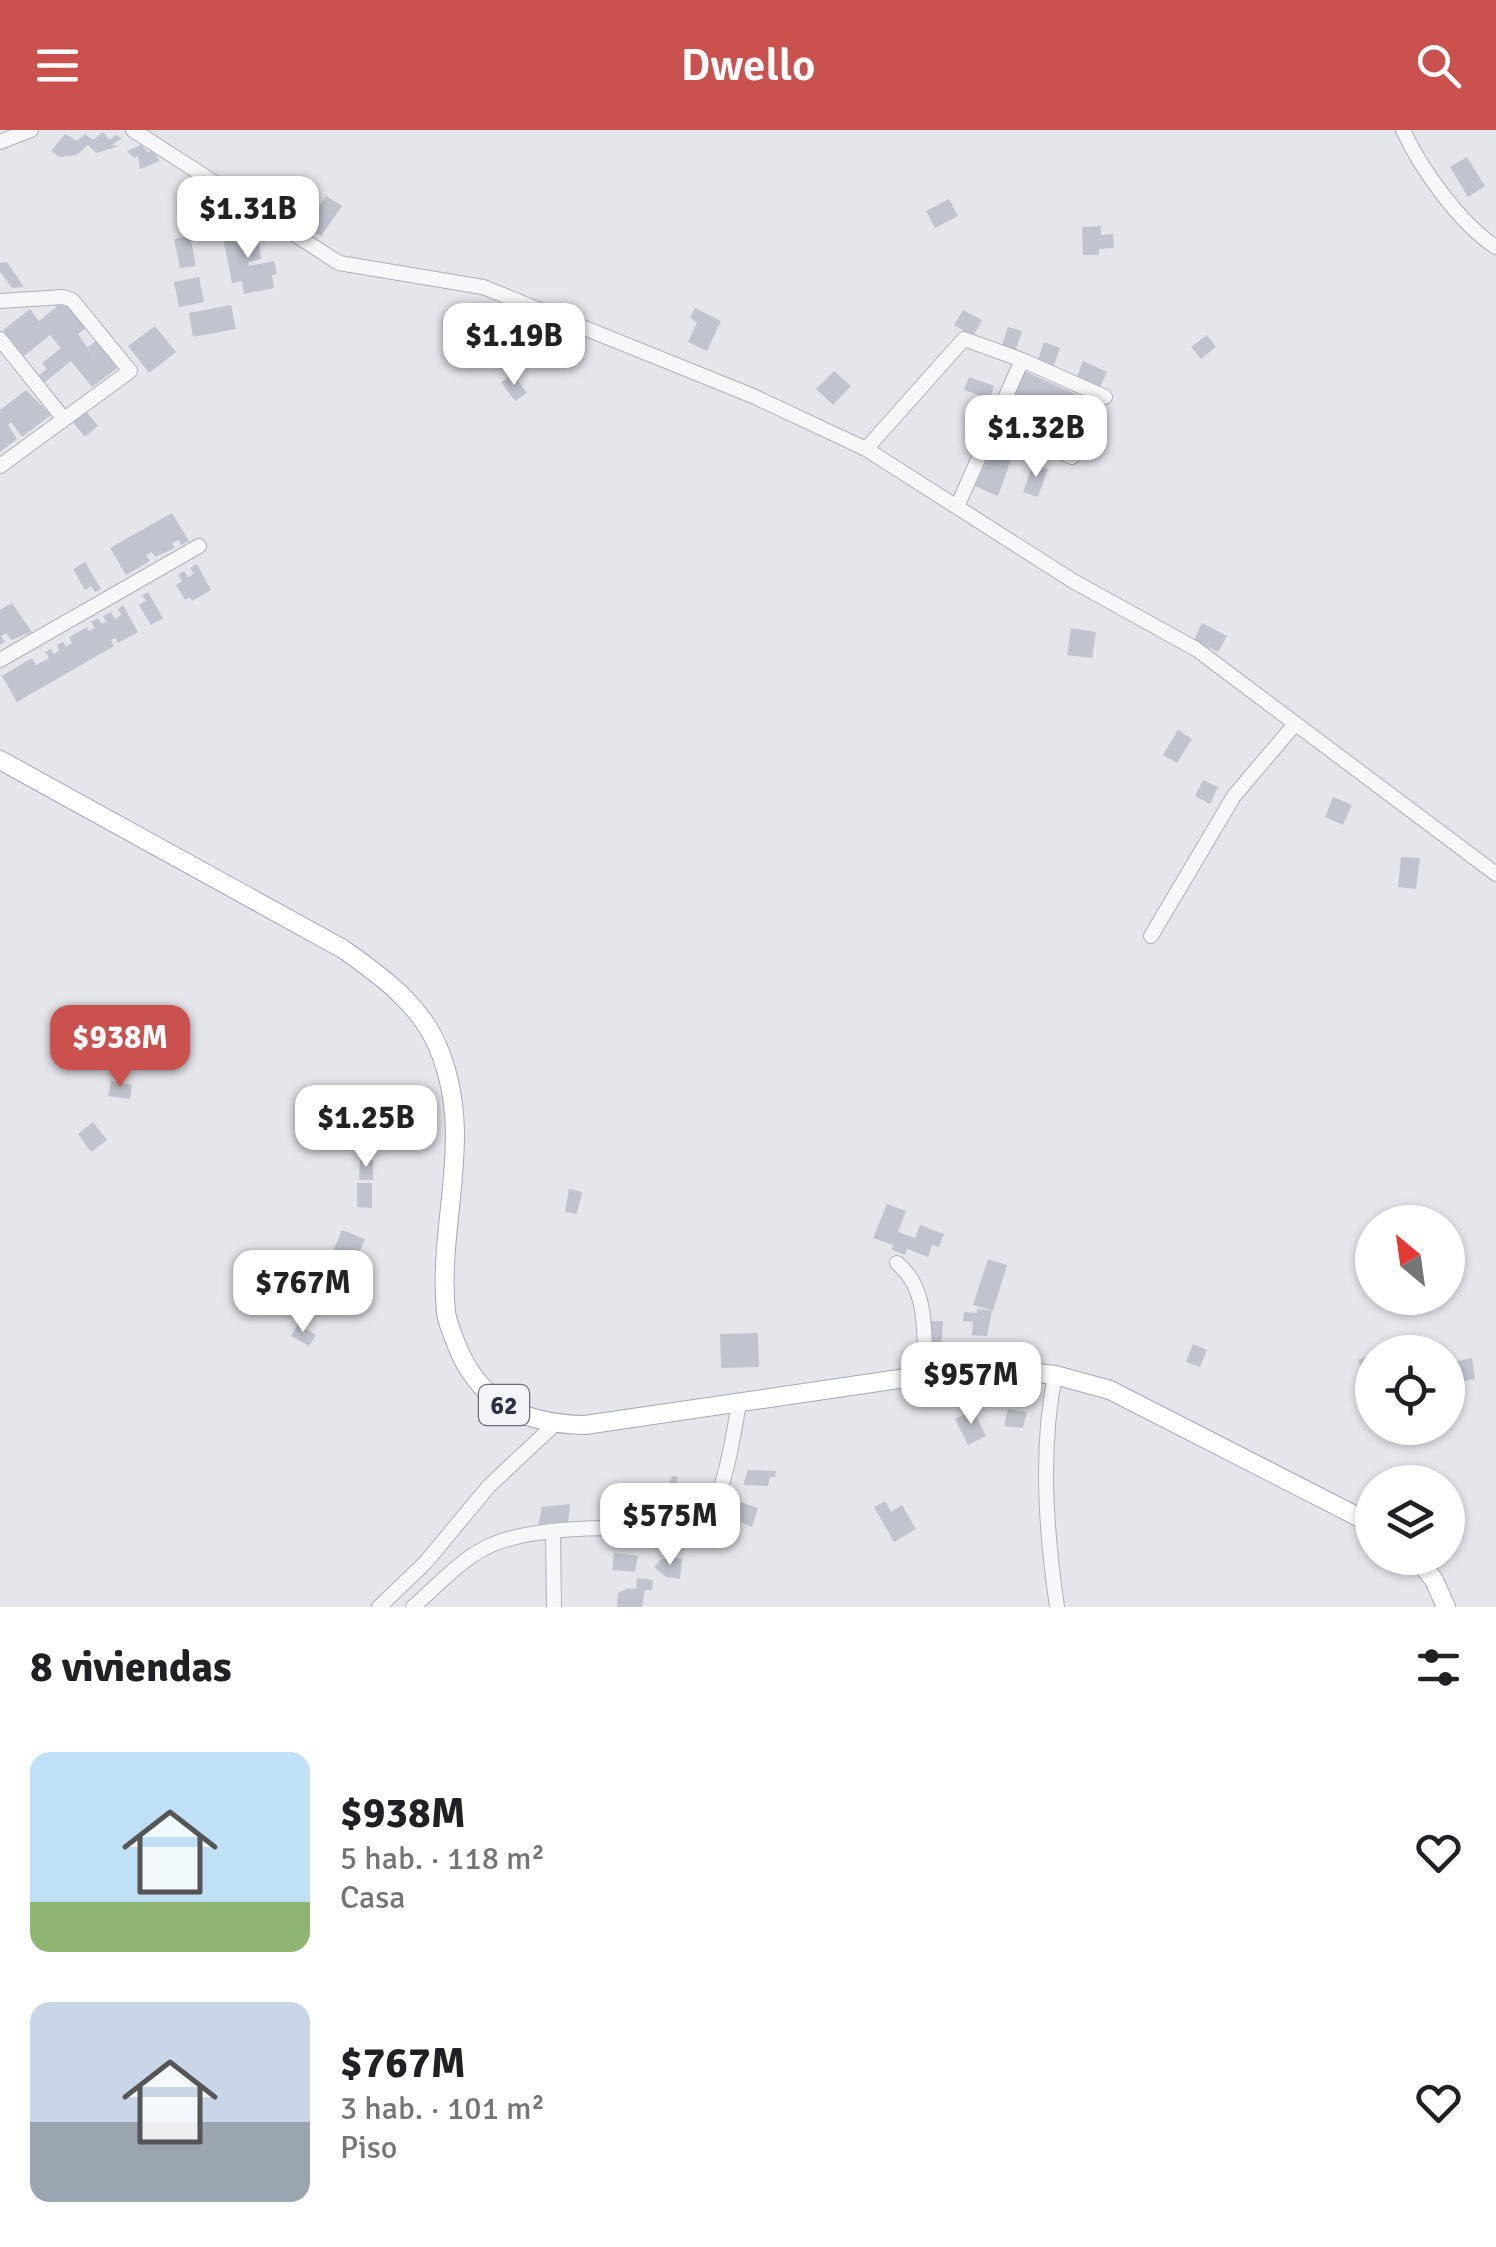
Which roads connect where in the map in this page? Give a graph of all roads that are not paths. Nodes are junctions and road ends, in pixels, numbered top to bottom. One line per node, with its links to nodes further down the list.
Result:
1 (32, 130): 4 (street)
2 (133, 130): 12 (street)
3 (1403, 130): 5 (street)
4 (1, 144)
5 (1496, 247)
6 (0, 302): 10 (street)
7 (0, 338): 10 (street)
8 (1022, 360): 9 (street); 11 (street); 12 (street)
9 (1105, 396)
10 (63, 418): 14 (street)
11 (996, 424): 13 (street); 15 (street)
12 (866, 449): 15 (street)
13 (1072, 456)
14 (0, 466)
15 (957, 507): 18 (street)
16 (199, 546): 17 (street)
17 (0, 660)
18 (1295, 724): 20 (street); 21 (street)
19 (0, 760): 26 (main road, 62)
20 (1496, 874)
21 (1151, 936)
22 (897, 1263): 23 (street)
23 (926, 1375): 24 (main road, 62); 25 (main road, 62)
24 (1055, 1375): 27 (main road, 62); 33 (street)
25 (739, 1404): 26 (main road, 62); 28 (street)
26 (554, 1424): 30 (street)
27 (1355, 1515)
28 (553, 1532): 31 (street); 32 (street)
29 (1430, 1575): 34 (main road)
30 (379, 1607)
31 (413, 1607)
32 (554, 1607)
33 (1057, 1607)
34 (1446, 1607)

